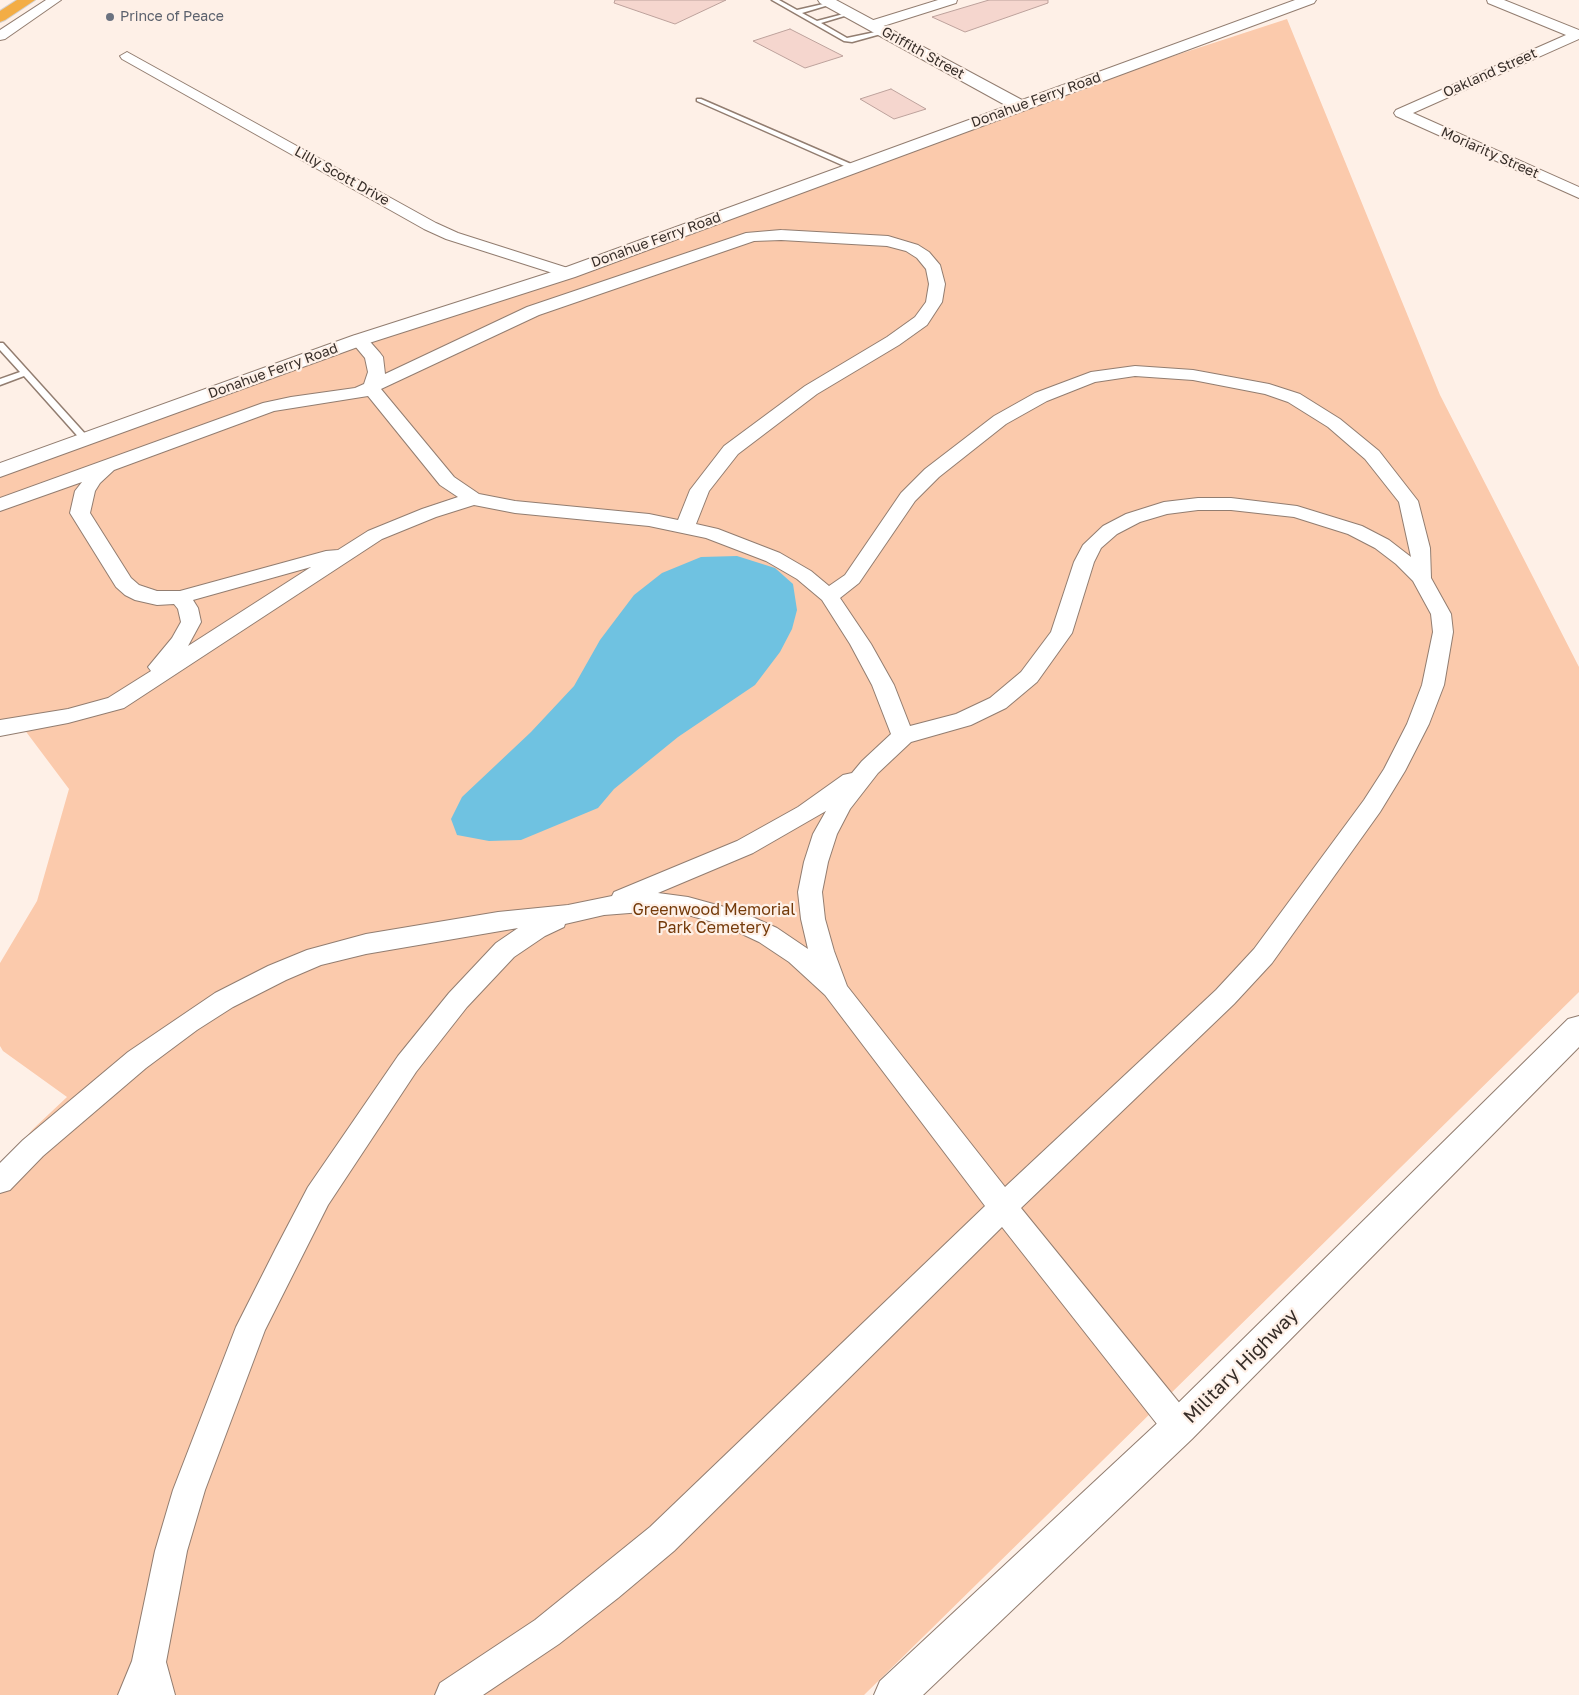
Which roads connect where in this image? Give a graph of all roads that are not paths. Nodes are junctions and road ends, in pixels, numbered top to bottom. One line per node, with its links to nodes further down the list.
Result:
1 (8, 0): 9 (highway)
2 (28, 0): 12 (highway)
3 (55, 0): 16 (street)
4 (775, 0): 10 (lane)
5 (951, 0): 14 (street)
6 (1309, 0): 19 (main road, Donahue Ferry Road)
7 (1493, 0): 15 (street)
8 (827, 1): 10 (lane); 11 (main road, Griffith Street)
9 (0, 6)
10 (797, 12): 13 (lane)
11 (849, 13): 13 (lane); 14 (main road, Griffith Street)
12 (0, 17)
13 (816, 23): 14 (lane)
14 (879, 29): 19 (main road, Griffith Street)
15 (1578, 34): 20 (street, Oakland Street)
16 (0, 36)
17 (127, 56): 23 (street, Lilly Scott Drive)
18 (699, 100): 21 (lane)
19 (1020, 106): 21 (main road, Donahue Ferry Road)
20 (1401, 113): 22 (street, Moriarity Street)
21 (854, 167): 23 (main road, Donahue Ferry Road)
22 (1579, 193)
23 (568, 273): 24 (main road, Donahue Ferry Road)
24 (359, 340): 28 (street); 29 (main road, Donahue Ferry Road)
25 (1, 347): 26 (lane)
26 (25, 373): 27 (lane); 29 (lane)
27 (0, 382)
28 (371, 388): 30 (street); 32 (street); 34 (street)
29 (84, 439): 31 (main road, Donahue Ferry Road)
30 (110, 465): 33 (street); 38 (street)
31 (0, 470)
32 (472, 499): 34 (street); 35 (street)
33 (0, 506)
34 (685, 526): 37 (street)
35 (354, 550): 38 (street); 39 (street)
36 (1421, 578): 37 (street); 41 (street); 48 (street)
37 (830, 596): 41 (street)
38 (180, 597): 39 (street)
39 (116, 703): 40 (street)
40 (0, 728)
41 (903, 736): 42 (street)
42 (870, 767): 43 (street); 45 (street)
43 (604, 906): 44 (street); 45 (street)
44 (568, 914): 47 (street); 50 (street)
45 (836, 991): 48 (street)
46 (1579, 1028): 49 (main road, Military Highway)
47 (0, 1182)
48 (1003, 1207): 49 (street); 53 (street)
49 (1179, 1427): 54 (main road, Military Highway)
50 (149, 1662): 51 (street); 52 (street)
51 (135, 1695)
52 (158, 1695)
53 (452, 1695)
54 (894, 1695)

